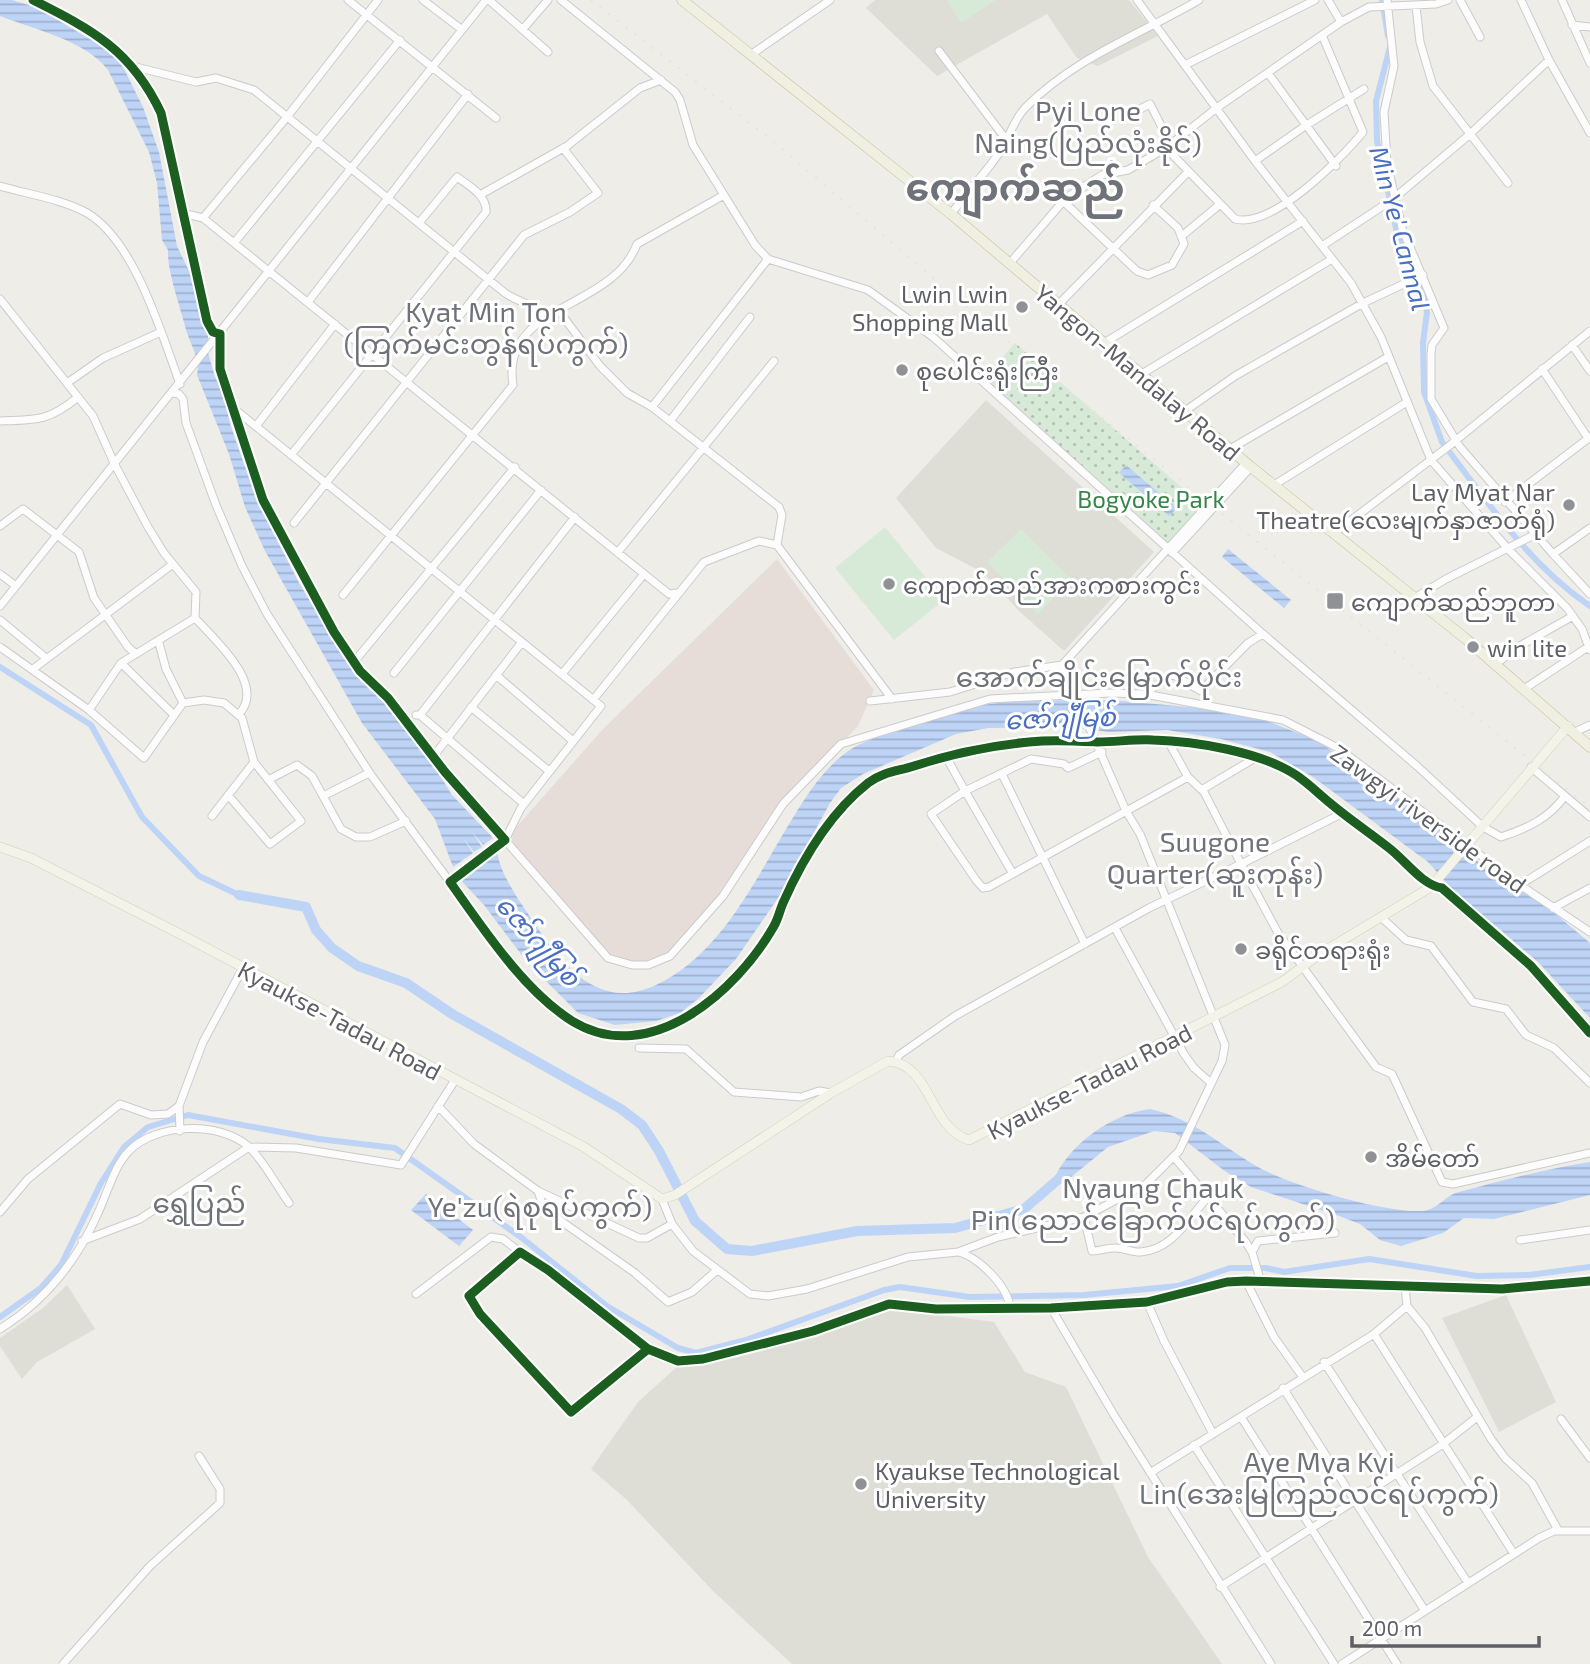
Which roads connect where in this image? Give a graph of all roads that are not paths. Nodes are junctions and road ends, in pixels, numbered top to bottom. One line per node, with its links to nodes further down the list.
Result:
1 (33, 0): 39 (street)
2 (348, 0): 22 (street)
3 (378, 0): 22 (street)
4 (487, 0): 27 (street); 28 (street)
5 (548, 0): 28 (street)
6 (561, 0): 41 (street)
7 (682, 0): 34 (highway, Yangon-Mandalay Road)
8 (830, 0): 34 (street)
9 (1137, 0): 24 (street)
10 (1199, 0): 24 (street)
11 (1315, 0): 38 (street)
12 (1328, 0): 23 (street)
13 (1448, 0): 18 (street)
14 (1460, 0): 30 (street)
15 (1534, 0): 19 (street)
16 (1562, 0): 25 (street)
17 (427, 1): 27 (street)
18 (1435, 2): 21 (street)
19 (1522, 2): 35 (street)
20 (1386, 4): 21 (street); 23 (street); 65 (street)
21 (1416, 6): 51 (street)
22 (367, 14): 31 (street); 47 (street)
23 (1341, 22): 29 (street)
24 (1156, 25): 38 (street); 52 (street)
25 (1572, 25): 26 (street); 36 (street)
26 (1590, 27)
27 (461, 29): 37 (street)
28 (523, 29): 33 (street)
29 (1322, 34): 40 (street); 44 (street)
30 (1480, 37)
31 (400, 40): 37 (street); 53 (street)
32 (939, 51): 52 (street)
33 (548, 52)
34 (752, 54): 71 (highway, Yangon-Mandalay Road)
35 (1549, 60): 50 (street); 51 (street)
36 (1590, 63)
37 (432, 65): 43 (street); 58 (street)
38 (1185, 65): 45 (street)
39 (135, 67): 47 (street); 70 (street)
40 (1268, 73): 45 (street); 49 (street)
41 (661, 80): 55 (street); 63 (street)
42 (1364, 89): 44 (street)
43 (468, 94): 48 (street); 64 (street)
44 (1351, 98): 49 (street); 57 (street)
45 (1218, 107): 54 (street); 56 (street)
46 (1126, 116): 54 (street)
47 (287, 117): 53 (street); 72 (street)
48 (496, 118)
49 (1305, 126): 56 (street); 57 (street)
50 (1590, 133)
51 (1469, 135): 60 (street); 65 (street)
52 (1005, 138): 71 (street)
53 (316, 139): 58 (street); 76 (street)
54 (1168, 146): 59 (street); 66 (street)
55 (563, 148): 62 (street); 85 (street)
56 (1255, 161): 67 (street)
57 (1336, 166): 67 (street)
58 (351, 168): 64 (street); 83 (street)
59 (1187, 173): 68 (street); 69 (street)
60 (1508, 183)
61 (0, 186): 95 (street)
62 (480, 195): 74 (street); 79 (street)
63 (723, 195): 80 (street); 90 (street)
64 (387, 197): 74 (street); 87 (street)
65 (1393, 198): 77 (street); 84 (street)
66 (1063, 201): 78 (street); 82 (street)
67 (1288, 201): 69 (street); 73 (street)
68 (1153, 205): 75 (street); 78 (street)
69 (1218, 206): 75 (street)
70 (183, 213): 72 (street); 96 (street)
71 (951, 214): 82 (highway, Yangon-Mandalay Road)
72 (203, 218): 76 (street)
73 (1303, 220): 77 (street); 97 (street)
74 (419, 223): 79 (street)
75 (1183, 235): 78 (street)
76 (234, 243): 83 (street)
77 (1322, 246): 81 (street)
78 (1113, 247): 89 (street)
79 (454, 251): 85 (street); 99 (street)
80 (768, 259): 112 (street); 141 (street)
81 (1332, 259): 88 (street); 104 (street)
82 (1010, 263): 89 (highway, Yangon-Mandalay Road)
83 (269, 272): 87 (street); 96 (street)
84 (1420, 277): 88 (street); 119 (street)
85 (488, 279): 91 (street); 105 (street)
86 (0, 299): 106 (street)
87 (308, 302): 93 (street)
88 (1363, 303): 100 (street); 113 (street)
89 (1058, 305): 97 (highway, Yangon-Mandalay Road)
90 (559, 311): 91 (street); 112 (street)
91 (548, 317): 117 (street)
92 (750, 317): 115 (street)
93 (335, 324): 99 (street); 116 (street)
94 (1590, 331): 98 (street)
95 (161, 332): 106 (street); 107 (street)
96 (217, 338): 107 (street); 111 (street, Zawgyi riverside road)
97 (1104, 343): 104 (highway, Yangon-Mandalay Road)
98 (1572, 345): 102 (street); 103 (street)
99 (372, 353): 105 (street); 122 (street)
100 (1388, 357): 110 (street); 121 (street)
101 (774, 361): 120 (street)
102 (1542, 369): 118 (street); 119 (street)
103 (1590, 371)
104 (1140, 375): 113 (highway, Yangon-Mandalay Road)
105 (409, 382): 117 (street); 127 (street)
106 (67, 383): 109 (street)
107 (180, 384): 108 (street)
108 (173, 393): 124 (street); 200 (street, Zawgyi riverside road)
109 (78, 397): 114 (street); 124 (street)
110 (1406, 402): 123 (street); 128 (street)
111 (231, 406): 116 (street); 167 (street, Zawgyi riverside road)
112 (652, 407): 115 (street)
113 (1185, 411): 121 (highway, Yangon-Mandalay Road)
114 (0, 421)
115 (670, 421): 120 (street)
116 (256, 426): 122 (street)
117 (475, 435): 126 (street); 138 (street)
118 (1589, 438): 130 (street)
119 (1452, 443): 123 (street); 130 (street)
120 (705, 449): 139 (street); 142 (street)
121 (1230, 449): 125 (highway, Yangon-Mandalay Road)
122 (290, 456): 127 (street)
123 (1434, 458): 136 (street); 140 (street)
124 (114, 465): 135 (street); 144 (street)
125 (1248, 465): 128 (highway, Yangon-Mandalay Road); 141 (street)
126 (514, 467): 129 (street); 145 (street)
127 (327, 485): 132 (street); 138 (street)
128 (1274, 485): 136 (highway, Yangon-Mandalay Road)
129 (541, 490): 131 (street); 149 (street)
130 (1506, 502): 137 (street)
131 (575, 517): 142 (street); 158 (street)
132 (294, 523)
133 (0, 526): 135 (street)
134 (1590, 528): 143 (street)
135 (59, 534): 148 (street); 155 (street)
136 (1333, 534): 153 (highway, Yangon-Mandalay Road)
137 (1534, 535): 140 (street); 143 (street)
138 (390, 538): 145 (street); 152 (street)
139 (778, 545): 150 (street); 178 (street)
140 (1512, 548): 153 (street); 156 (street)
141 (1170, 551): 160 (street); 170 (street)
142 (618, 552): 147 (street)
143 (1553, 554): 151 (street)
144 (173, 564): 155 (street); 157 (street)
145 (429, 568): 149 (street); 167 (street)
146 (0, 573): 148 (street)
147 (644, 574): 150 (street); 173 (street)
148 (16, 586): 154 (street)
149 (459, 592): 158 (street); 172 (street)
150 (677, 593): 179 (street)
151 (1590, 594)
152 (343, 595)
153 (1416, 597): 169 (highway, Yangon-Mandalay Road)
154 (0, 606)
155 (105, 614): 165 (street); 166 (street)
156 (1573, 616): 164 (street); 169 (street)
157 (195, 618): 162 (street); 185 (street)
158 (494, 619): 161 (street); 188 (street)
159 (0, 620): 166 (street)
160 (1263, 634): 176 (street); 215 (street)
161 (522, 642): 173 (street); 174 (street)
162 (159, 643): 165 (street); 181 (street)
163 (0, 647): 171 (street)
164 (1589, 648): 175 (street)
165 (136, 654): 168 (street)
166 (46, 658): 171 (street)
167 (354, 662): 195 (street, Zawgyi riverside road)
168 (121, 663): 183 (street); 184 (street)
169 (1496, 664): 175 (highway, Yangon-Mandalay Road)
170 (1062, 665): 177 (street); 178 (street)
171 (33, 668): 183 (street)
172 (394, 673)
173 (562, 674): 179 (street)
174 (496, 675): 182 (street); 189 (street)
175 (1524, 689): 187 (highway, Yangon-Mandalay Road)
176 (1145, 694): 177 (street, Zawgyi riverside road); 219 (street, Zawgyi riverside road)
177 (1076, 695): 191 (street); 217 (street, Zawgyi riverside road)
178 (892, 699): 180 (street)
179 (593, 700): 189 (street)
180 (870, 701)
181 (183, 703): 184 (street); 185 (street)
182 (471, 708): 188 (street); 199 (street)
183 (89, 710): 184 (street)
184 (173, 713)
185 (238, 715): 197 (street)
186 (1590, 725): 187 (street)
187 (1572, 729): 192 (highway, Yangon-Mandalay Road); 198 (main road, Kyaukse-Tadau Road)
188 (448, 740): 195 (street); 209 (street)
189 (573, 741): 199 (street)
190 (1168, 741): 191 (street, Zawgyi riverside road); 196 (street, Zawgyi riverside road); 202 (street)
191 (1098, 742): 193 (street); 194 (street, Zawgyi riverside road)
192 (1590, 747)
193 (1102, 752): 201 (street); 210 (street)
194 (945, 755): 205 (street); 223 (street, Zawgyi riverside road)
195 (433, 757): 217 (street, Zawgyi riverside road)
196 (1255, 758): 204 (street); 211 (street, Zawgyi riverside road)
197 (254, 762): 203 (street); 206 (street)
198 (1531, 767): 208 (street); 215 (main road, Kyaukse-Tadau Road)
199 (549, 771): 209 (street)
200 (369, 773): 207 (street); 214 (street, Zawgyi riverside road)
201 (1002, 774): 205 (street); 220 (street)
202 (1188, 777): 204 (street); 210 (street)
203 (268, 780): 206 (street); 207 (street)
204 (1203, 789): 221 (street)
205 (965, 792): 222 (street); 222 (street)
206 (228, 795): 212 (street)
207 (323, 796): 214 (street)
208 (1564, 796): 213 (street); 215 (street)
209 (524, 804): 217 (street)
210 (1126, 811): 220 (street); 227 (street)
211 (1343, 813): 221 (street); 224 (street, Zawgyi riverside road)
212 (212, 816)
213 (1590, 817)
214 (406, 821): 223 (street, Zawgyi riverside road)
215 (1483, 827): 219 (main road, Kyaukse-Tadau Road)
216 (1590, 841): 225 (street)
217 (502, 842): 223 (street)
218 (0, 847): 233 (main road, Kyaukse-Tadau Road)
219 (1465, 847): 224 (main road, Kyaukse-Tadau Road); 225 (street, Zawgyi riverside road)
220 (1043, 857): 222 (street); 232 (street)
221 (1241, 863): 227 (street); 234 (street)
222 (1013, 874)
223 (453, 879)
224 (1433, 884): 229 (main road, Kyaukse-Tadau Road); 236 (street, Zawgyi riverside road)
225 (1520, 885): 228 (street, Zawgyi riverside road)
226 (1590, 888): 228 (street)
227 (1164, 901): 230 (street); 235 (street)
228 (1553, 908): 231 (street, Zawgyi riverside road)
229 (1382, 918): 234 (main road, Kyaukse-Tadau Road); 242 (street)
230 (1115, 928): 232 (street); 237 (street)
231 (1590, 932)
232 (1085, 944): 239 (street)
233 (243, 968): 240 (main road, Kyaukse-Tadau Road); 244 (street)
234 (1303, 969): 235 (main road, Kyaukse-Tadau Road); 248 (street)
235 (1216, 1017): 237 (main road, Kyaukse-Tadau Road); 241 (street)
236 (1590, 1033)
237 (1176, 1037): 239 (main road, Kyaukse-Tadau Road); 241 (street)
238 (639, 1048): 243 (street)
239 (896, 1061): 243 (main road)
240 (455, 1080): 245 (street); 252 (main road, Kyaukse-Tadau Road)
241 (1211, 1083): 249 (street)
242 (1590, 1083)
243 (831, 1093): 252 (main road)
244 (179, 1106): 246 (street); 254 (street)
245 (438, 1106): 247 (street); 250 (street)
246 (180, 1131): 247 (street); 260 (street)
247 (249, 1147): 253 (street); 260 (street)
248 (1590, 1153)
249 (1174, 1157): 251 (street); 255 (street)
250 (538, 1191): 256 (street); 264 (street)
251 (1208, 1197): 255 (street); 263 (street)
252 (662, 1199): 256 (street)
253 (289, 1203)
254 (0, 1212)
255 (1084, 1217): 262 (street)
256 (672, 1224): 264 (street)
257 (1590, 1232): 259 (street)
258 (1335, 1233): 263 (street)
259 (1520, 1240)
260 (82, 1241): 274 (street)
261 (520, 1252): 269 (street); 276 (street); 276 (street)
262 (958, 1252): 264 (street); 272 (street)
263 (1252, 1252): 267 (street)
264 (716, 1270)
265 (1246, 1281): 267 (street); 270 (street); 278 (street)
266 (1590, 1281): 268 (street)
267 (1261, 1282): 268 (street)
268 (1405, 1287): 271 (street)
269 (416, 1294)
270 (1147, 1302): 273 (street); 283 (street)
271 (1407, 1306): 275 (street); 281 (street)
272 (1010, 1308): 273 (street); 276 (street)
273 (1051, 1308): 289 (street)
274 (0, 1329)
275 (1374, 1334): 277 (street); 284 (street)
276 (648, 1349)
277 (1324, 1362): 278 (street); 288 (street)
278 (1302, 1376): 279 (street)
279 (1283, 1388): 280 (street); 290 (street)
280 (1241, 1417): 283 (street); 291 (street)
281 (1477, 1417): 284 (street); 292 (street)
282 (1561, 1419): 287 (street)
283 (1213, 1434): 285 (street)
284 (1443, 1444): 288 (street); 294 (street)
285 (1194, 1445): 289 (street); 295 (street)
286 (199, 1456): 300 (street)
287 (1590, 1458)
288 (1395, 1472): 290 (street); 296 (street)
289 (1150, 1474): 297 (street)
290 (1353, 1499): 291 (street); 298 (street)
291 (1309, 1529): 295 (street); 299 (street)
292 (1558, 1530): 293 (street); 294 (street)
293 (1590, 1531)
294 (1514, 1554): 296 (street)
295 (1265, 1557): 297 (street); 302 (street)
296 (1468, 1583): 298 (street)
297 (1220, 1587): 301 (street)
298 (1425, 1611): 299 (street)
299 (1381, 1639): 303 (street); 304 (street)
300 (64, 1664)
301 (1271, 1664)
302 (1334, 1664)
303 (1342, 1664)
304 (1397, 1664)

